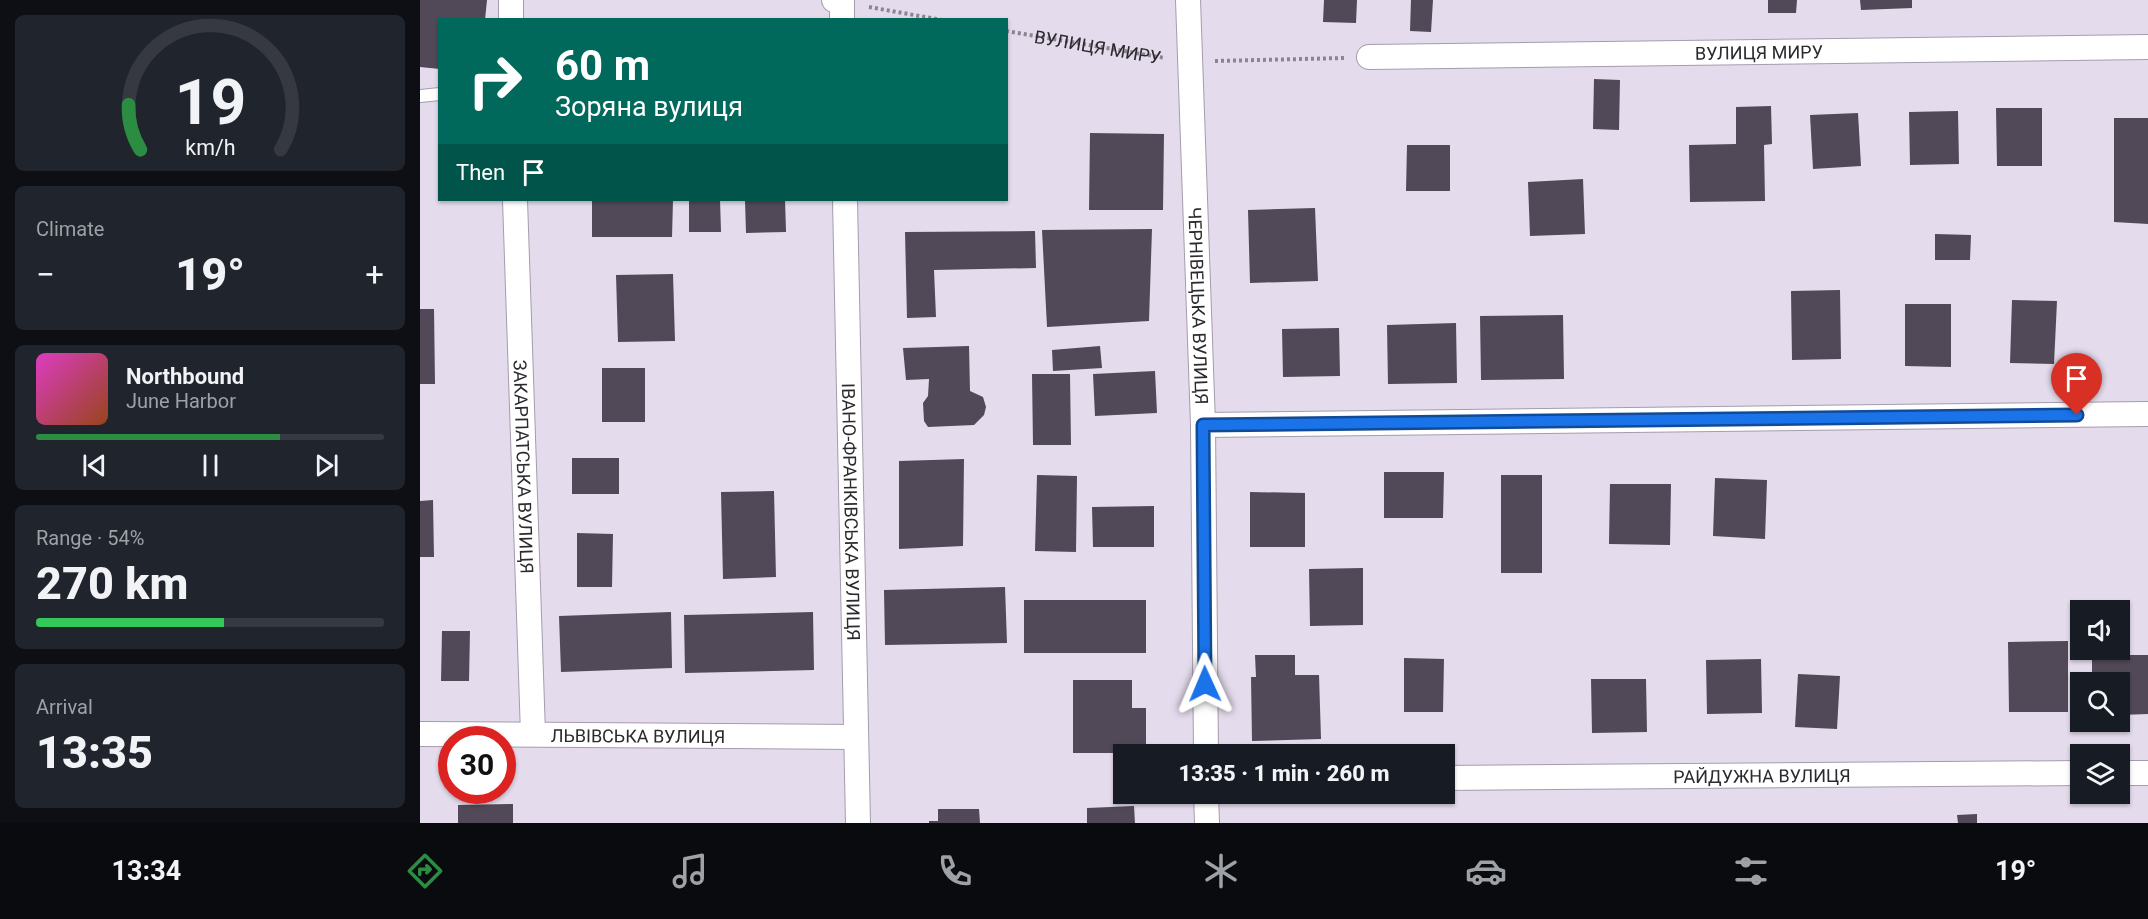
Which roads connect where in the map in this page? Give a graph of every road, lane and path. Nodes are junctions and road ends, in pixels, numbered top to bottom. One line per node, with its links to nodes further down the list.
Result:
1 (511, 0): 4 (street)
2 (1188, 0): 9 (street, ЧЕРНІВЕЦЬКА ВУЛИЦЯ)
3 (839, 7): 5 (path)
4 (511, 18)
5 (926, 18)
6 (1008, 31): 9 (path, ВУЛИЦЯ МИРУ)
7 (2148, 47): 8 (street, ВУЛИЦЯ МИРУ)
8 (1369, 57): 9 (path, ВУЛИЦЯ МИРУ)
9 (1190, 62): 15 (street, ЧЕРНІВЕЦЬКА ВУЛИЦЯ)
10 (438, 94): 11 (lane)
11 (420, 96)
12 (515, 201): 17 (street, ЗАКАРПАТСЬКА ВУЛИЦЯ)
13 (845, 201): 18 (street, ІВАНО-ФРАНКІВСЬКА ВУЛИЦЯ)
14 (2148, 414): 15 (street)
15 (1203, 425): 19 (street, ЧЕРНІВЕЦЬКА ВУЛИЦЯ)
16 (420, 734): 17 (street, ЛЬВІВСЬКА ВУЛИЦЯ)
17 (532, 734): 18 (street, ЛЬВІВСЬКА ВУЛИЦЯ)
18 (856, 737): 25 (street, ІВАНО-ФРАНКІВСЬКА ВУЛИЦЯ)
19 (1206, 744)
20 (2148, 772): 22 (street)
21 (2070, 773): 23 (street, РАЙДУЖНА ВУЛИЦЯ)
22 (2130, 773)
23 (1455, 778)
24 (1206, 804): 26 (street)
25 (858, 823)
26 (1207, 823)

